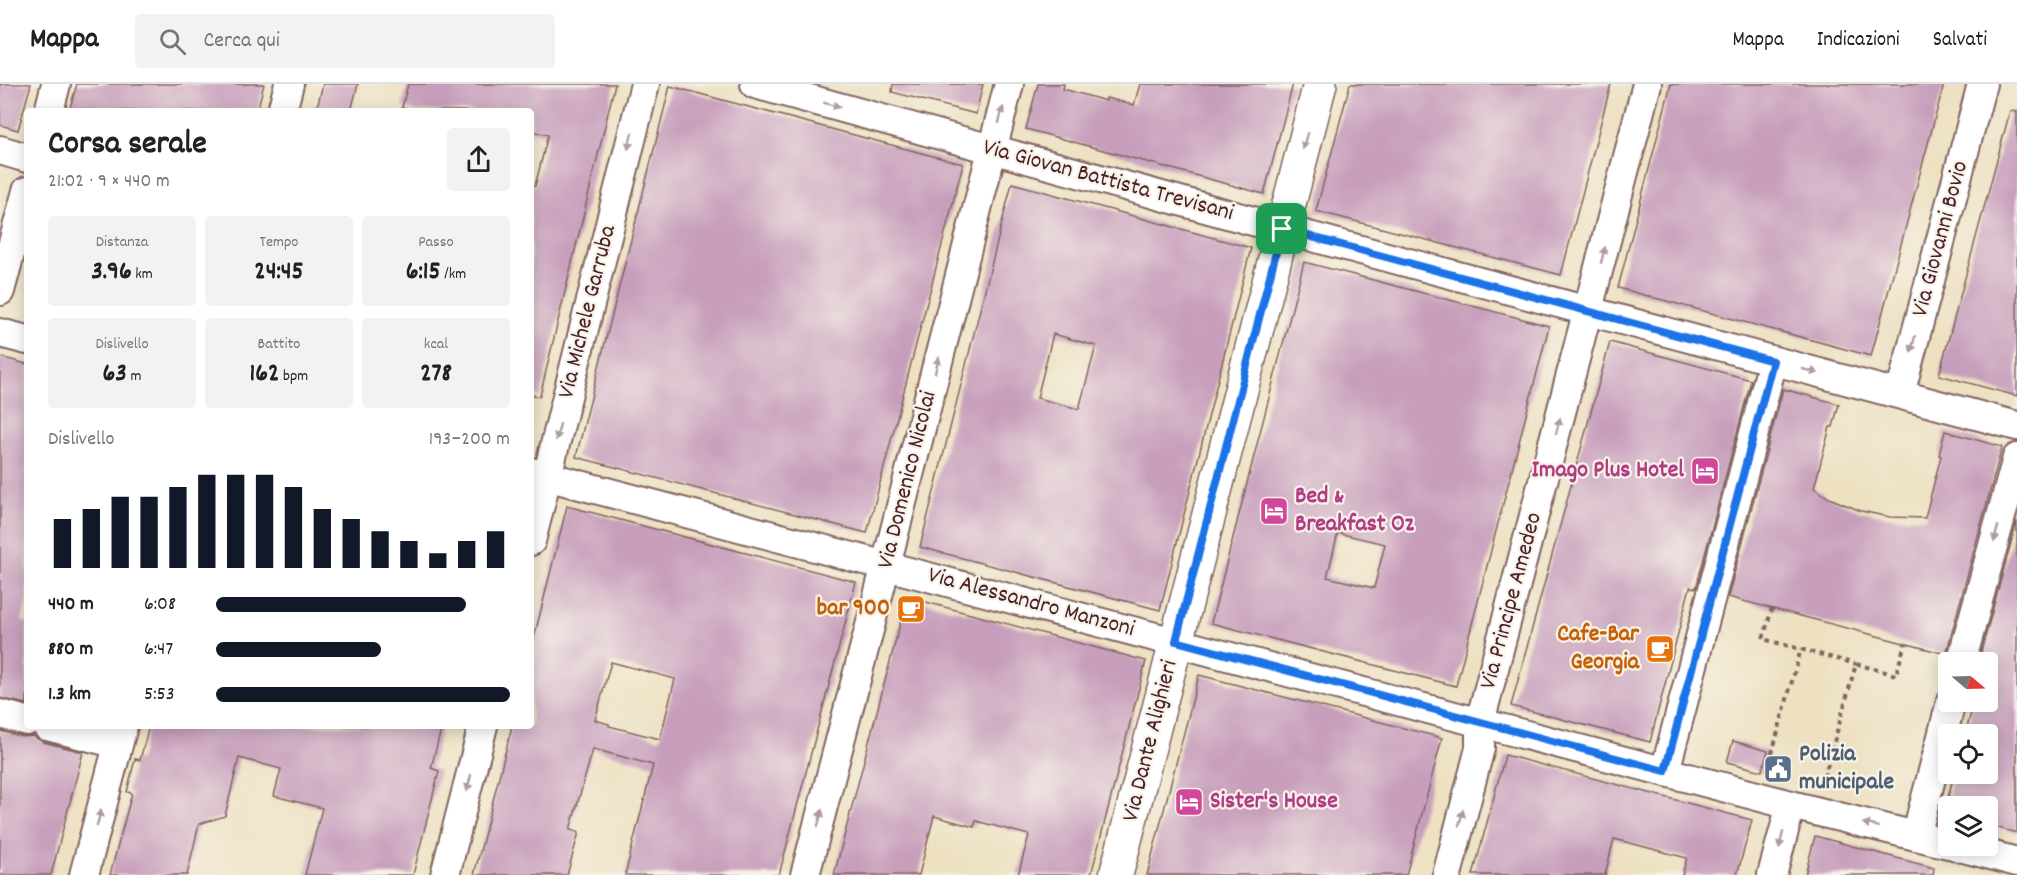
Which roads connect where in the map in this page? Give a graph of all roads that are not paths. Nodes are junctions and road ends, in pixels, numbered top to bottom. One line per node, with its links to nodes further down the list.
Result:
1 (56, 84): 9 (street)
2 (290, 84): 10 (street)
3 (645, 84): 24 (street, Via Michele Garruba, one-way to 24)
4 (755, 84): 12 (street, Via Giovan Battista Trevisani, one-way to 12)
5 (1009, 84): 12 (street, Via Domenico Nicolai, one-way to 5)
6 (1320, 84): 15 (street, Via Dante Alighieri, one-way to 15)
7 (1647, 84): 17 (street, Via Principe Amedeo, one-way to 7)
8 (1982, 84): 21 (street, Via Giovanni Bovio, one-way to 21)
9 (50, 108)
10 (283, 108)
11 (0, 150): 13 (street)
12 (992, 150): 15 (street, Via Giovan Battista Trevisani); 26 (street, Via Domenico Nicolai, one-way to 12)
13 (24, 157)
14 (24, 202): 16 (street)
15 (1282, 229): 17 (street, Via Giovan Battista Trevisani); 27 (street, Via Dante Alighieri)
16 (0, 291)
17 (1589, 311): 20 (street, Via Giovan Battista Trevisani); 32 (street, Via Principe Amedeo, one-way to 17)
18 (0, 333): 19 (street)
19 (24, 339)
20 (1773, 361): 21 (street, Via Giovan Battista Trevisani, one-way to 21); 36 (street)
21 (1900, 394): 22 (street, Via Giovan Battista Trevisani)
22 (2017, 426)
23 (2017, 458): 28 (street, one-way to 28)
24 (539, 475): 25 (street, Via Michele Garruba); 26 (street, Via Alessandro Manzoni)
25 (534, 516)
26 (886, 565): 27 (street, Via Alessandro Manzoni); 44 (street, Via Domenico Nicolai, one-way to 26)
27 (1176, 641): 32 (street, Via Alessandro Manzoni); 45 (street, Via Dante Alighieri)
28 (1964, 652)
29 (1948, 712): 38 (street)
30 (0, 714): 31 (street)
31 (24, 720)
32 (1480, 722): 36 (street, Via Alessandro Manzoni); 46 (street, Via Principe Amedeo, one-way to 32)
33 (71, 729): 35 (street)
34 (482, 729): 43 (street, one-way to 43)
35 (120, 735): 42 (street, one-way to 35)
36 (1665, 771): 37 (street, Via Alessandro Manzoni)
37 (1791, 805): 38 (street, Via Alessandro Manzoni, one-way to 37); 47 (street, one-way to 47)
38 (1916, 836): 39 (street, Via Alessandro Manzoni)
39 (1938, 842)
40 (1994, 856): 41 (street)
41 (2017, 862)
42 (84, 875)
43 (445, 875)
44 (805, 875)
45 (1116, 875)
46 (1447, 875)
47 (1772, 875)

